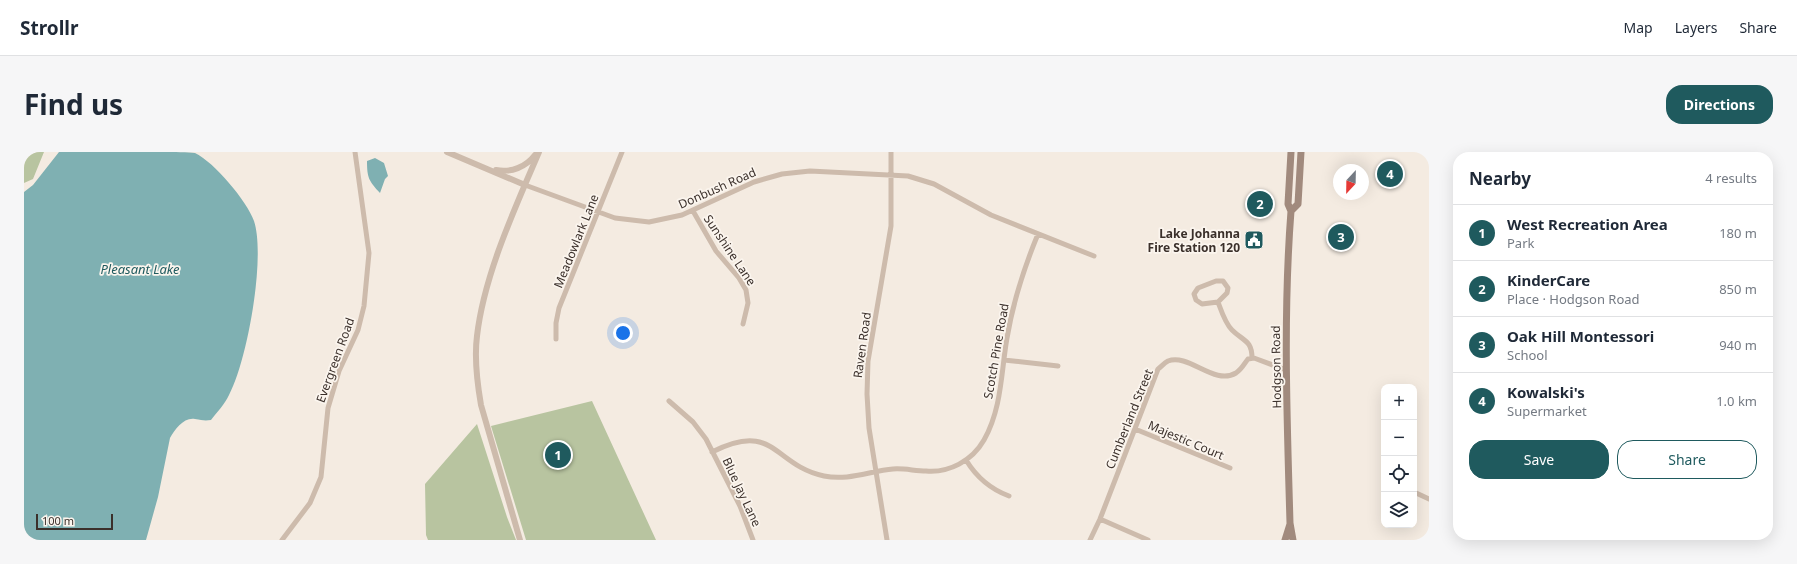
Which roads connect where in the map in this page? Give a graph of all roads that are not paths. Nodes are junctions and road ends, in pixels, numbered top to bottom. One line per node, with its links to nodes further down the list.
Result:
1 (355, 152): 34 (street, Evergreen Road)
2 (447, 152): 8 (street)
3 (538, 152): 8 (street); 10 (street)
4 (622, 152): 13 (street, Meadowlark Lane)
5 (891, 152): 9 (street, Raven Road)
6 (1291, 152): 12 (main road, Hodgson Road)
7 (1301, 152): 12 (main road, Hodgson Road)
8 (487, 169): 10 (street)
9 (891, 176): 11 (street, Donbush Road); 14 (street); 28 (street, Raven Road)
10 (525, 185): 13 (street, Donbush Road); 35 (street)
11 (693, 211): 13 (street, Donbush Road); 17 (street, Sunshine Lane)
12 (1291, 211): 22 (main road, Hodgson Road)
13 (598, 212): 18 (street, Meadowlark Lane)
14 (1038, 234): 15 (street); 20 (street, Scotch Pine Road)
15 (1094, 256)
16 (1218, 302): 16 (street); 19 (street)
17 (743, 324)
18 (556, 339)
19 (1252, 358): 22 (street); 24 (street, Cumberland Street)
20 (1004, 360): 21 (street); 26 (street, Scotch Pine Road)
21 (1058, 366)
22 (1286, 370): 33 (main road, Hodgson Road)
23 (669, 401): 25 (street, Blue Jay Lane)
24 (1135, 429): 27 (street, Majestic Court); 32 (street, Cumberland Street)
25 (712, 452): 28 (street, Blue Jay Lane); 36 (street, Blue Jay Lane)
26 (966, 460): 28 (street, Scotch Pine Road); 30 (street)
27 (1230, 468)
28 (876, 471): 37 (street, Raven Road)
29 (1417, 493): 31 (street)
30 (1009, 496)
31 (1429, 499)
32 (1100, 519): 38 (street, Cumberland Street); 39 (street)
33 (1290, 523): 40 (main road, Hodgson Road); 41 (main road, Hodgson Road)
34 (282, 540)
35 (520, 540)
36 (753, 540)
37 (887, 540)
38 (1090, 540)
39 (1148, 540)
40 (1285, 540)
41 (1293, 540)

